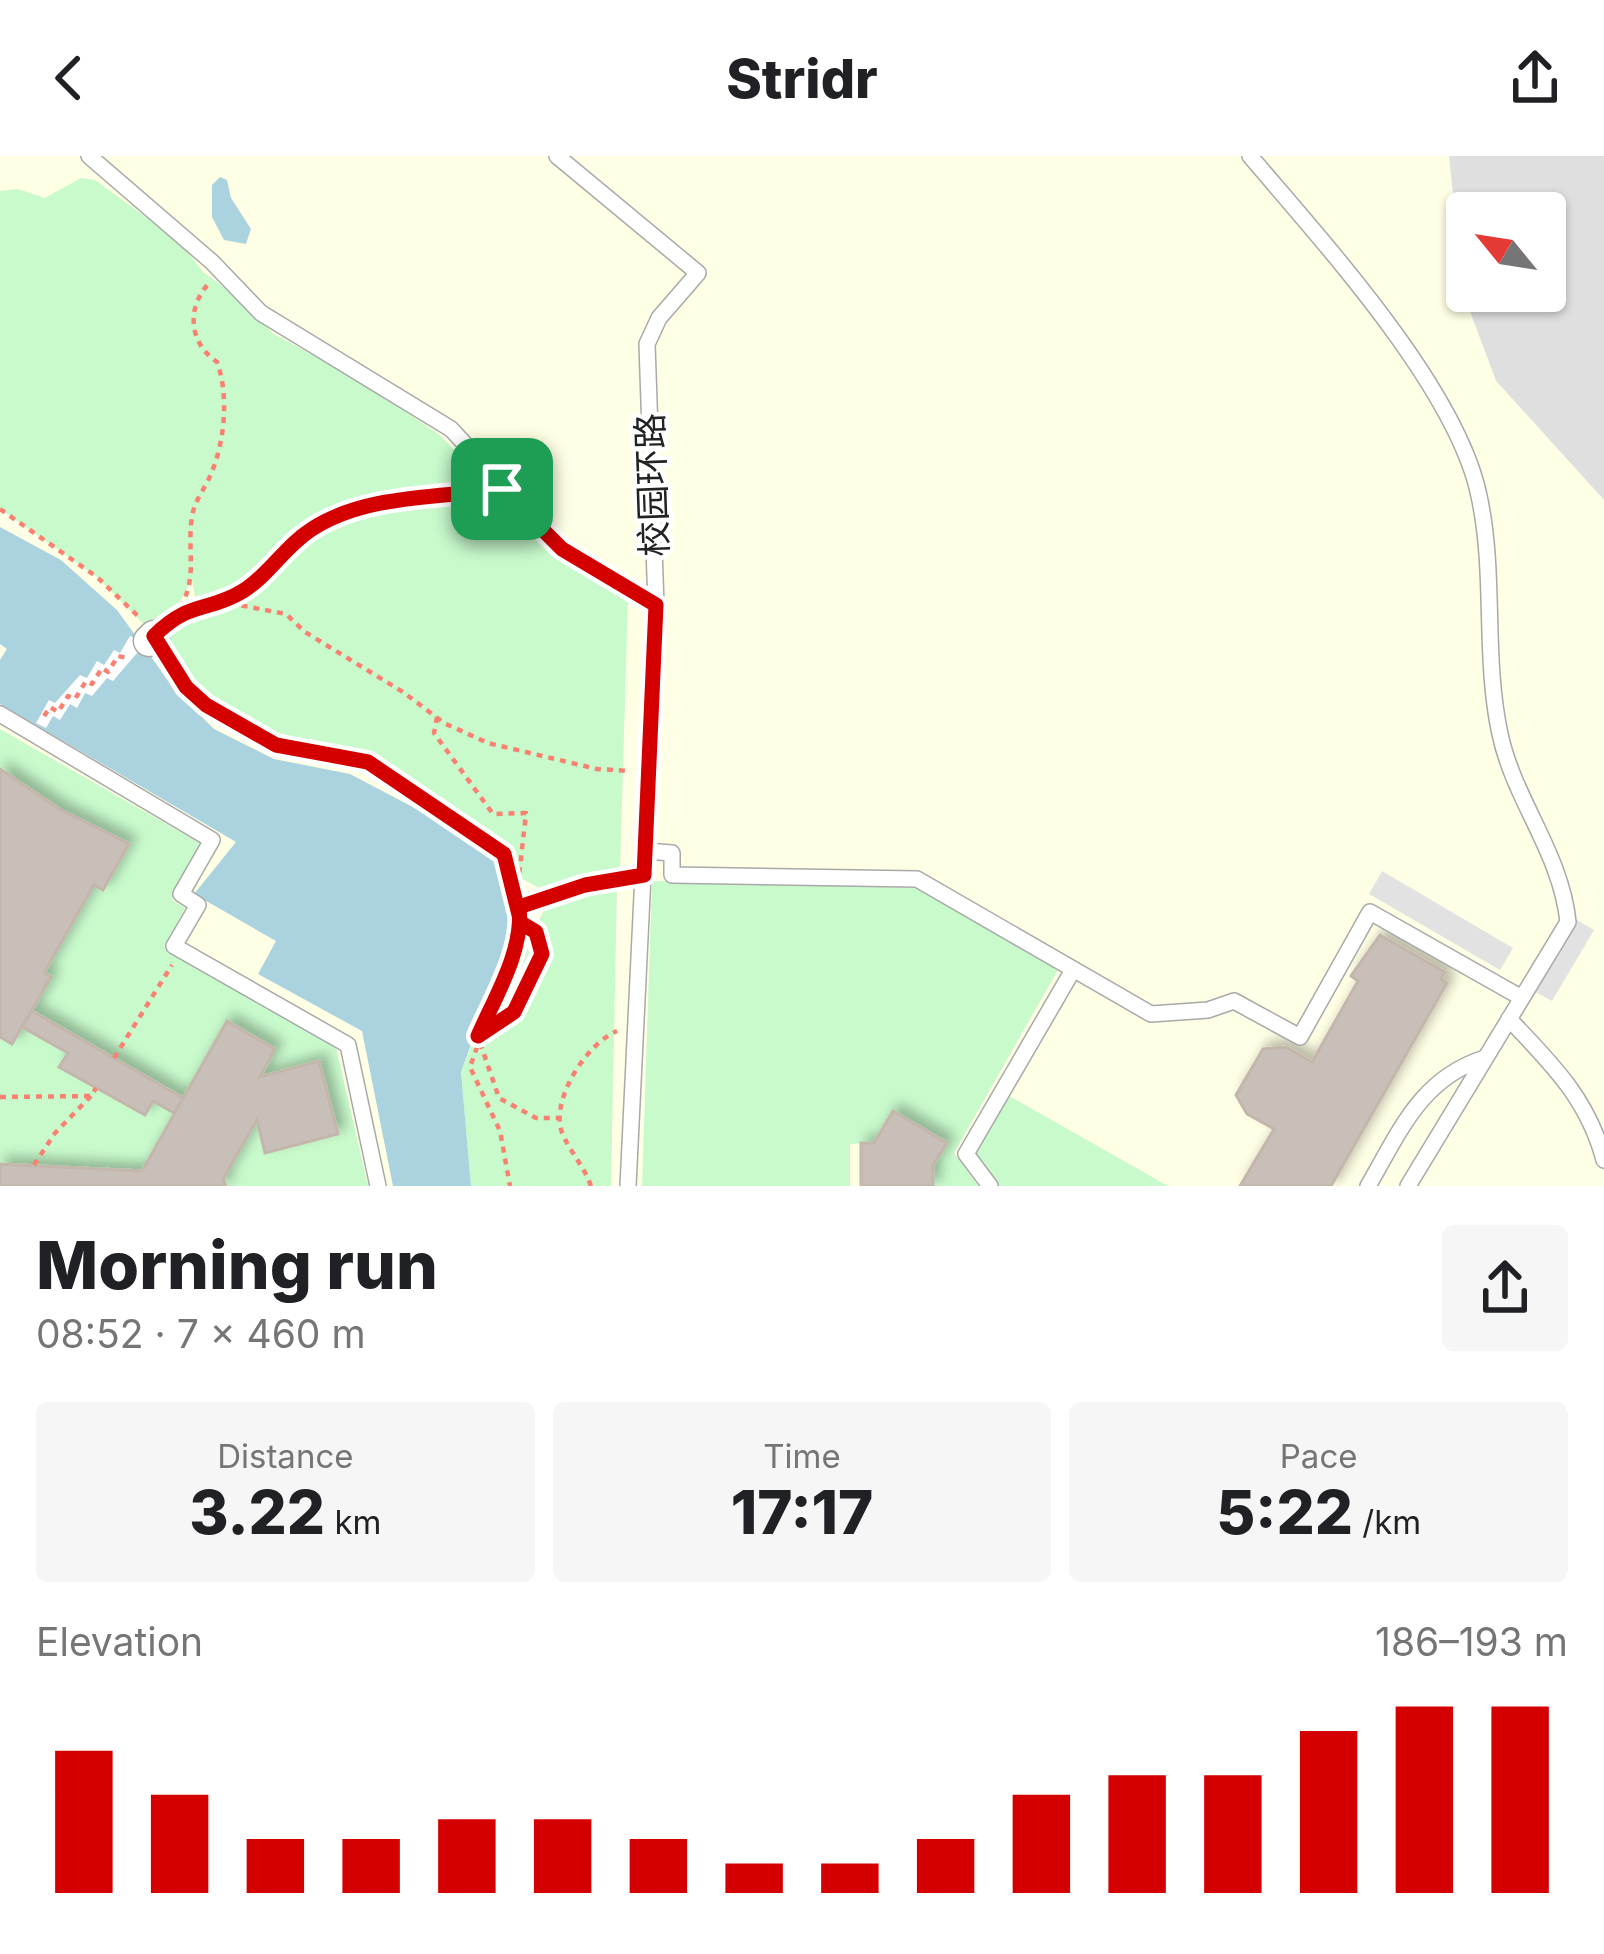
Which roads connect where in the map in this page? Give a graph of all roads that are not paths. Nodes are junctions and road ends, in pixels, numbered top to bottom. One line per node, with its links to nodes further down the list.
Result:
1 (88, 156): 4 (lane)
2 (557, 156): 4 (lane, 校园环路)
3 (1250, 156): 8 (lane)
4 (656, 605): 6 (lane, 校园环路)
5 (0, 714): 12 (lane)
6 (646, 850): 7 (lane); 13 (lane, 校园环路)
7 (1073, 970): 8 (lane); 14 (lane)
8 (1522, 998): 9 (lane)
9 (1509, 1019): 10 (lane); 11 (lane)
10 (1485, 1058): 15 (lane); 16 (lane)
11 (1604, 1160)
12 (378, 1186)
13 (628, 1186)
14 (990, 1186)
15 (1368, 1186)
16 (1408, 1186)

